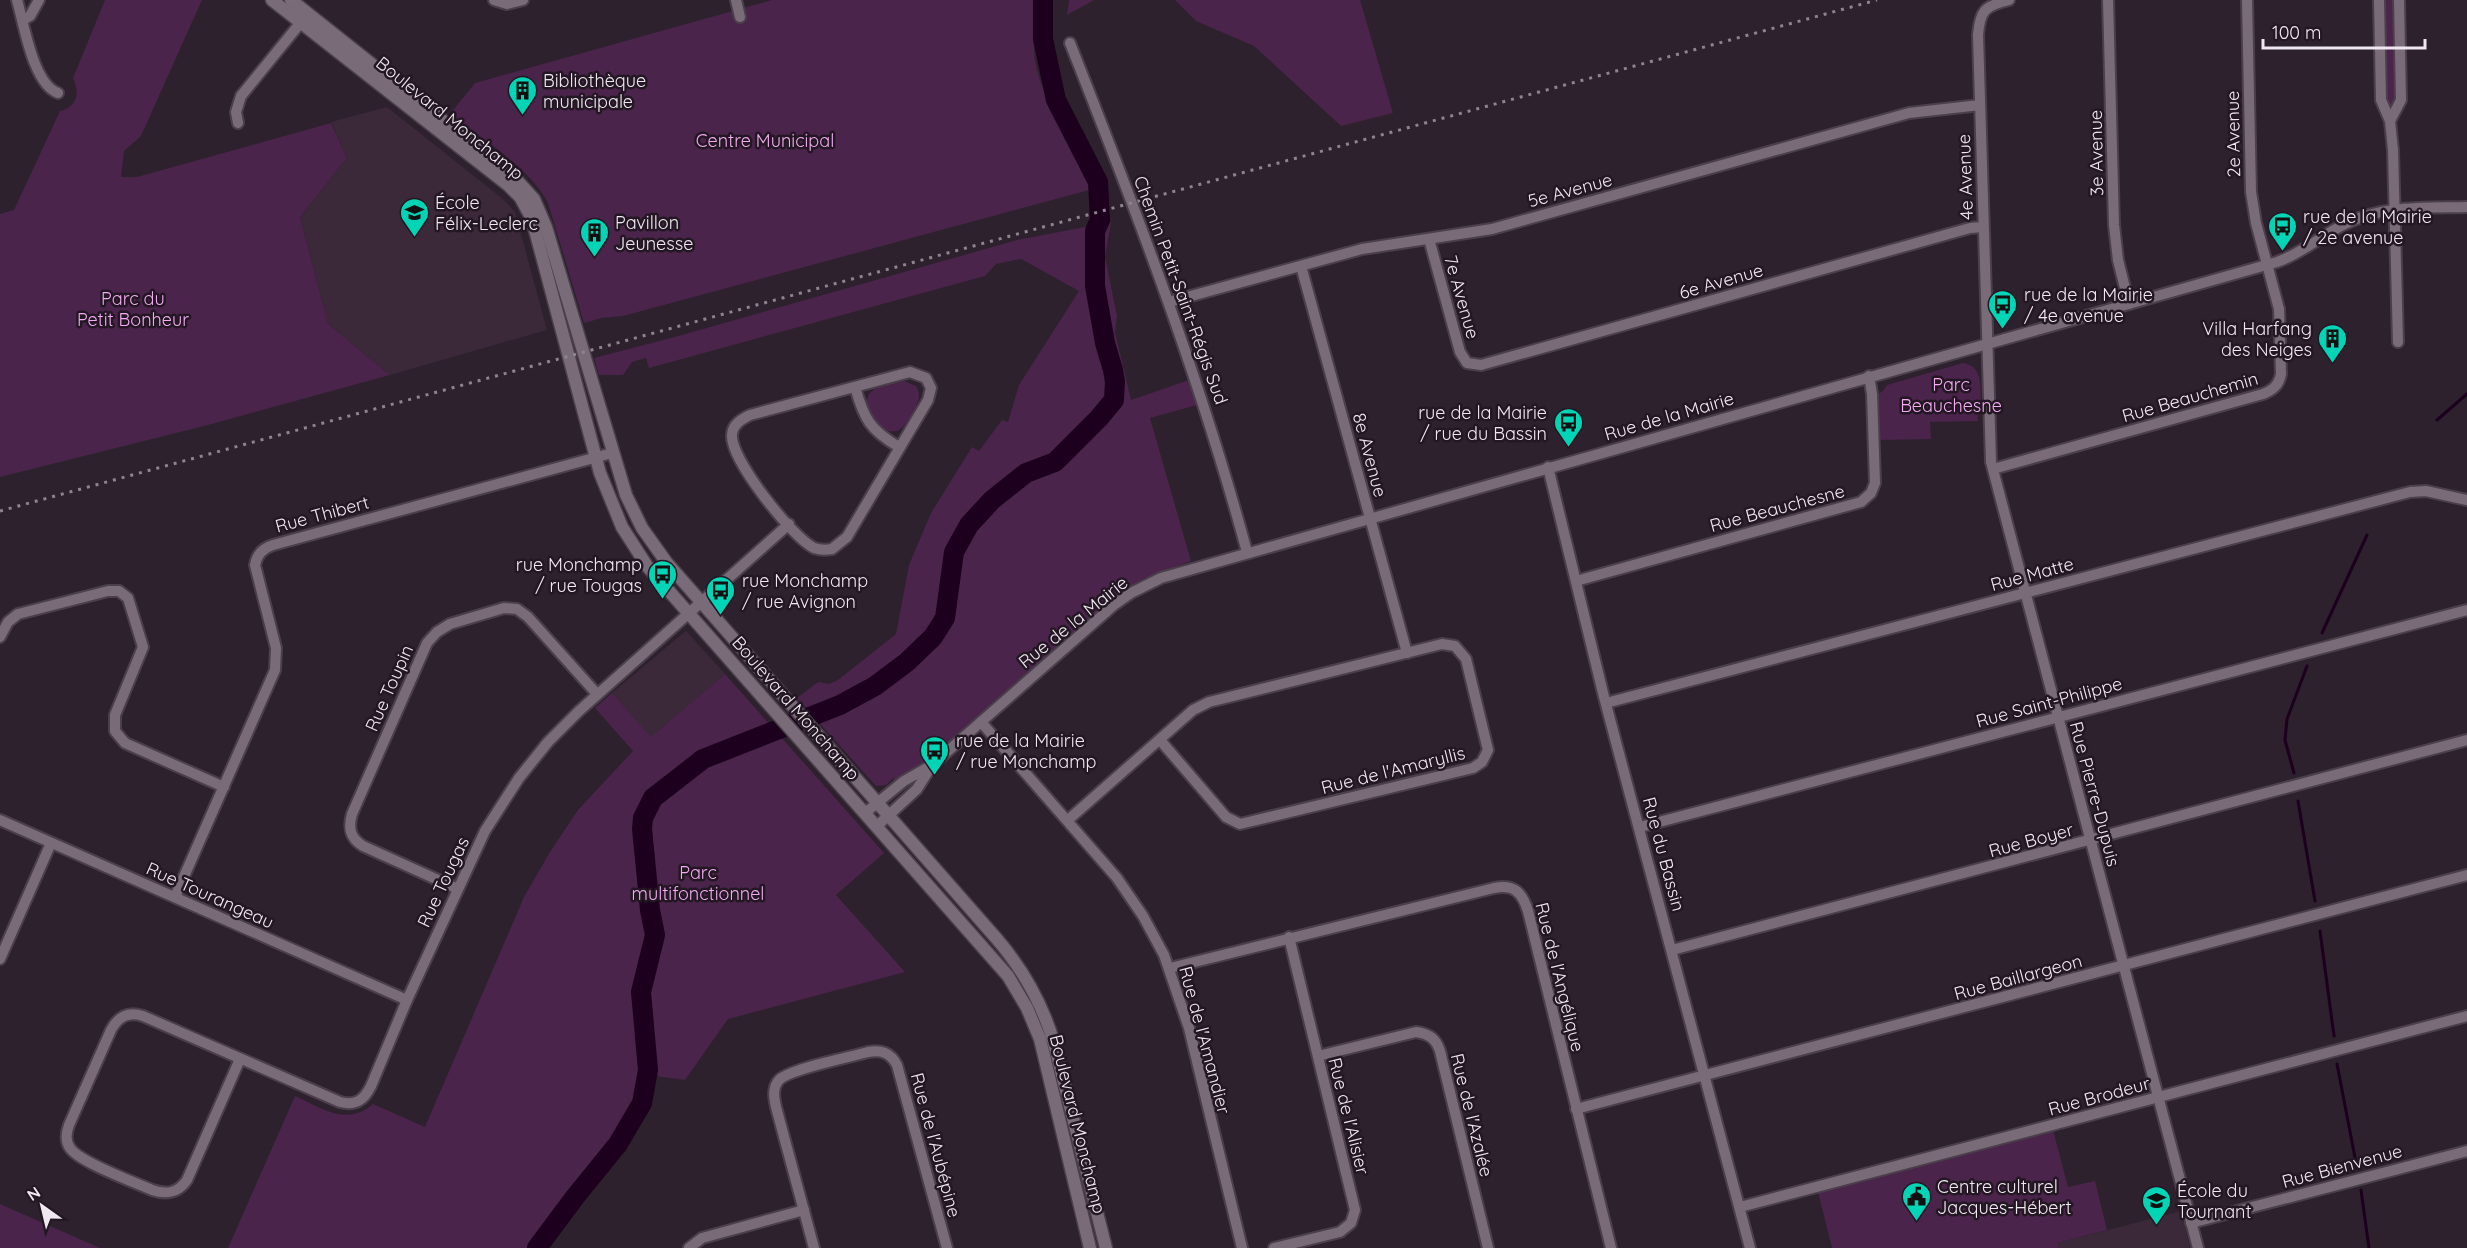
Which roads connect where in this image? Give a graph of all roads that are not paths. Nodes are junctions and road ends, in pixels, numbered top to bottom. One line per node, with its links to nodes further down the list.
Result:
1 (17, 0): 15 (street)
2 (39, 0): 15 (street)
3 (272, 0): 14 (street, Boulevard Monchamp)
4 (291, 0): 14 (street, Boulevard Monchamp)
5 (494, 0): 6 (street)
6 (524, 0)
7 (736, 0): 13 (street)
8 (2009, 0): 18 (street, 4e Avenue)
9 (2108, 0): 28 (street, 3e Avenue)
10 (2247, 0): 25 (street, 2e Avenue)
11 (2379, 0): 19 (street)
12 (2399, 0): 19 (street)
13 (741, 17)
14 (304, 18): 20 (street); 35 (street, Boulevard Monchamp); 36 (street, Boulevard Monchamp)
15 (23, 20): 17 (street)
16 (1070, 43): 27 (street, Chemin Petit-Saint-Régis Sud)
17 (58, 93)
18 (1980, 105): 23 (street, 4e Avenue); 24 (street, 5e Avenue)
19 (2390, 121): 22 (street)
20 (238, 123)
21 (2467, 207): 22 (street, Rue de la Mairie)
22 (2394, 209): 25 (street, Rue de la Mairie); 29 (street)
23 (1983, 227): 30 (street, 4e Avenue); 31 (street, 6e Avenue)
24 (1429, 239): 26 (street, 5e Avenue); 31 (street, 7e Avenue)
25 (2267, 265): 28 (street, Rue de la Mairie); 38 (street, Rue Beauchemin)
26 (1302, 266): 27 (street, 5e Avenue); 40 (street, 8e Avenue)
27 (1168, 302): 42 (street, Chemin Petit-Saint-Régis Sud)
28 (2129, 304): 30 (street, Rue de la Mairie)
29 (2398, 342)
30 (1987, 344): 32 (street, Rue de la Mairie); 38 (street, Rue Pierre-Dupuis)
31 (1467, 363)
32 (1869, 376): 37 (street, Rue de la Mairie); 43 (street, Rue Beauchesne)
33 (855, 387): 34 (street); 34 (street); 41 (street)
34 (899, 447): 41 (street)
35 (612, 453): 36 (street, Rue Thibert); 45 (street, Boulevard Monchamp)
36 (596, 457): 47 (street, Boulevard Monchamp); 57 (street, Rue Thibert)
37 (1548, 467): 40 (street, Rue de la Mairie); 43 (street, Rue du Bassin)
38 (1993, 469): 44 (street, Rue Pierre-Dupuis)
39 (2467, 500): 44 (street, Rue Matte)
40 (1370, 517): 42 (street, Rue de la Mairie); 49 (street, 8e Avenue)
41 (789, 524): 45 (street, Rue Tougas)
42 (1247, 552): 53 (street, Rue de la Mairie)
43 (1576, 581): 51 (street, Rue du Bassin)
44 (2025, 592): 51 (street, Rue Matte); 52 (street, Rue Pierre-Dupuis)
45 (702, 603): 47 (street, Rue Tougas); 58 (street, Boulevard Monchamp)
46 (2467, 610): 52 (street, Rue Saint-Philippe)
47 (689, 614): 50 (street, Rue Tougas); 59 (street, Boulevard Monchamp)
48 (0, 637): 57 (street)
49 (1407, 653): 54 (street, Rue de l'Amaryllis); 54 (street, Rue de l'Amaryllis)
50 (597, 694): 68 (street, Rue Tougas); 68 (street, Rue Toupin)
51 (1606, 704): 64 (street, Rue du Bassin)
52 (2058, 717): 64 (street, Rue Saint-Philippe); 65 (street, Rue Pierre-Dupuis)
53 (981, 722): 56 (street, Rue de la Mairie); 62 (street, Rue de l'Amandier)
54 (1160, 740): 62 (street, Rue de l'Amaryllis)
55 (2467, 740): 65 (street, Rue Boyer)
56 (932, 765): 58 (street, Rue de la Mairie); 60 (street, Rue de la Mairie)
57 (224, 787): 69 (street, Rue Thibert)
58 (878, 802): 59 (street, Rue de la Mairie); 60 (street, Boulevard Monchamp)
59 (865, 813): 63 (street, Boulevard Monchamp)
60 (889, 815): 63 (street, Rue de la Mairie); 90 (street, Boulevard Monchamp)
61 (0, 820): 66 (street, Rue Tourangeau)
62 (1068, 820): 74 (street, Rue de l'Amandier)
63 (877, 826): 89 (street, Boulevard Monchamp)
64 (1640, 826): 71 (street, Rue du Bassin)
65 (2090, 841): 71 (street, Rue Boyer); 73 (street, Rue Pierre-Dupuis)
66 (51, 843): 69 (street, Rue Tourangeau); 72 (street)
67 (2467, 875): 73 (street, Rue Baillargeon)
68 (458, 889): 75 (street, Rue Tougas)
69 (175, 897): 75 (street, Rue Tourangeau)
70 (1289, 937): 74 (street, Rue de l'Angélique); 77 (street, Rue de l'Alisier); 81 (street, Rue de l'Angélique)
71 (1672, 950): 79 (street, Rue du Bassin)
72 (1, 955)
73 (2123, 966): 79 (street, Rue Baillargeon); 80 (street, Rue Pierre-Dupuis)
74 (1170, 968): 91 (street, Rue de l'Amandier)
75 (407, 1000): 78 (street, Rue Tougas)
76 (2467, 1016): 80 (street, Rue Brodeur)
77 (1318, 1056): 92 (street, Rue de l'Alisier); 93 (street, Rue de l'Azalée)
78 (240, 1059): 78 (street, Rue Tougas)
79 (1704, 1076): 81 (street, Rue Baillargeon); 83 (street, Rue du Bassin)
80 (2158, 1097): 83 (street, Rue Brodeur); 85 (street, Rue Pierre-Dupuis)
81 (1576, 1109): 94 (street, Rue de l'Angélique)
82 (2467, 1150): 85 (street, Rue Bienvenue)
83 (1740, 1207): 95 (street, Rue du Bassin)
84 (804, 1210): 86 (street); 87 (street, Rue de l'Aubépine); 88 (street, Rue de l'Aubépine)
85 (2191, 1223): 96 (street, Rue Pierre-Dupuis)
86 (689, 1248)
87 (814, 1248)
88 (946, 1248)
89 (1090, 1248)
90 (1106, 1248)
91 (1242, 1248)
92 (1274, 1248)
93 (1488, 1248)
94 (1611, 1248)
95 (1750, 1248)
96 (2198, 1248)

